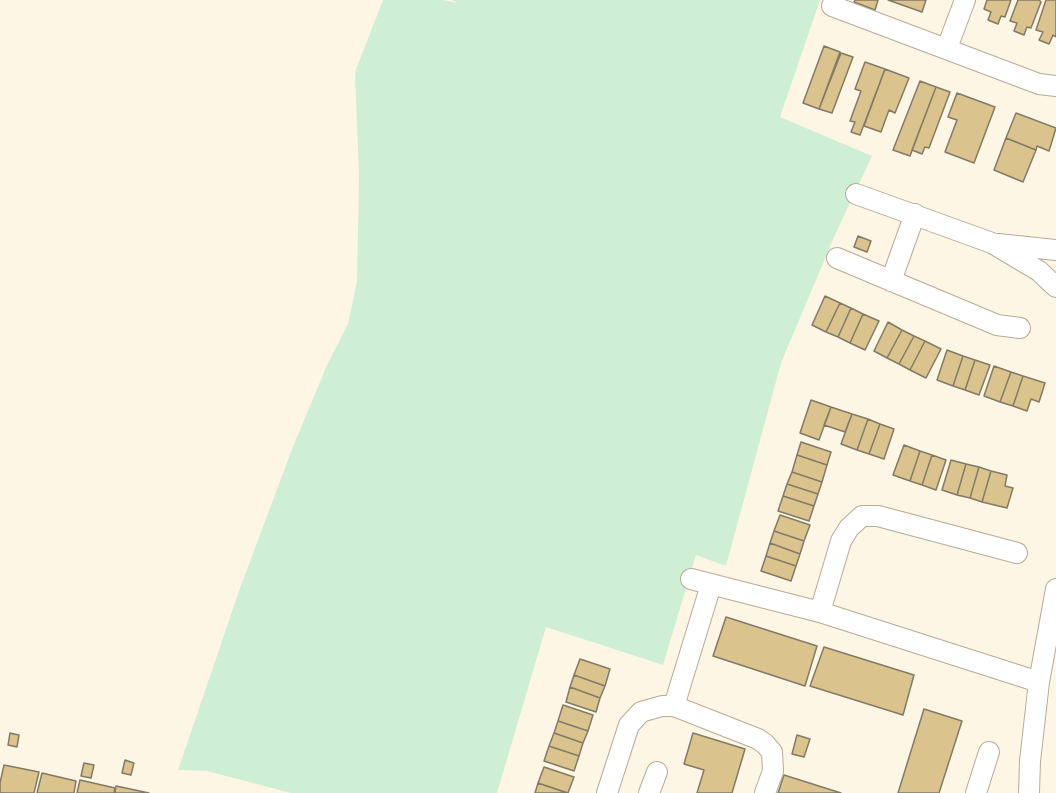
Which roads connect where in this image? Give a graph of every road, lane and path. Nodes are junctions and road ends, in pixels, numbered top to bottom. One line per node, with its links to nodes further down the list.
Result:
1 (965, 0): 3 (street)
2 (832, 6): 3 (street)
3 (947, 48): 4 (street)
4 (1056, 86)
5 (856, 194): 6 (street)
6 (915, 214): 7 (street); 10 (street)
7 (992, 243): 8 (street); 11 (street)
8 (1056, 250)
9 (837, 258): 10 (street)
10 (891, 281): 12 (street)
11 (1056, 286)
12 (1020, 328)
13 (1017, 553): 17 (street)
14 (691, 579): 15 (street)
15 (711, 585): 17 (street); 19 (street)
16 (1056, 589): 18 (street)
17 (820, 612): 18 (street)
18 (1040, 682): 26 (street)
19 (674, 706): 22 (street); 24 (street)
20 (989, 752): 25 (street)
21 (657, 772): 23 (street)
22 (607, 793)
23 (649, 793)
24 (765, 793)
25 (976, 793)
26 (1029, 793)

